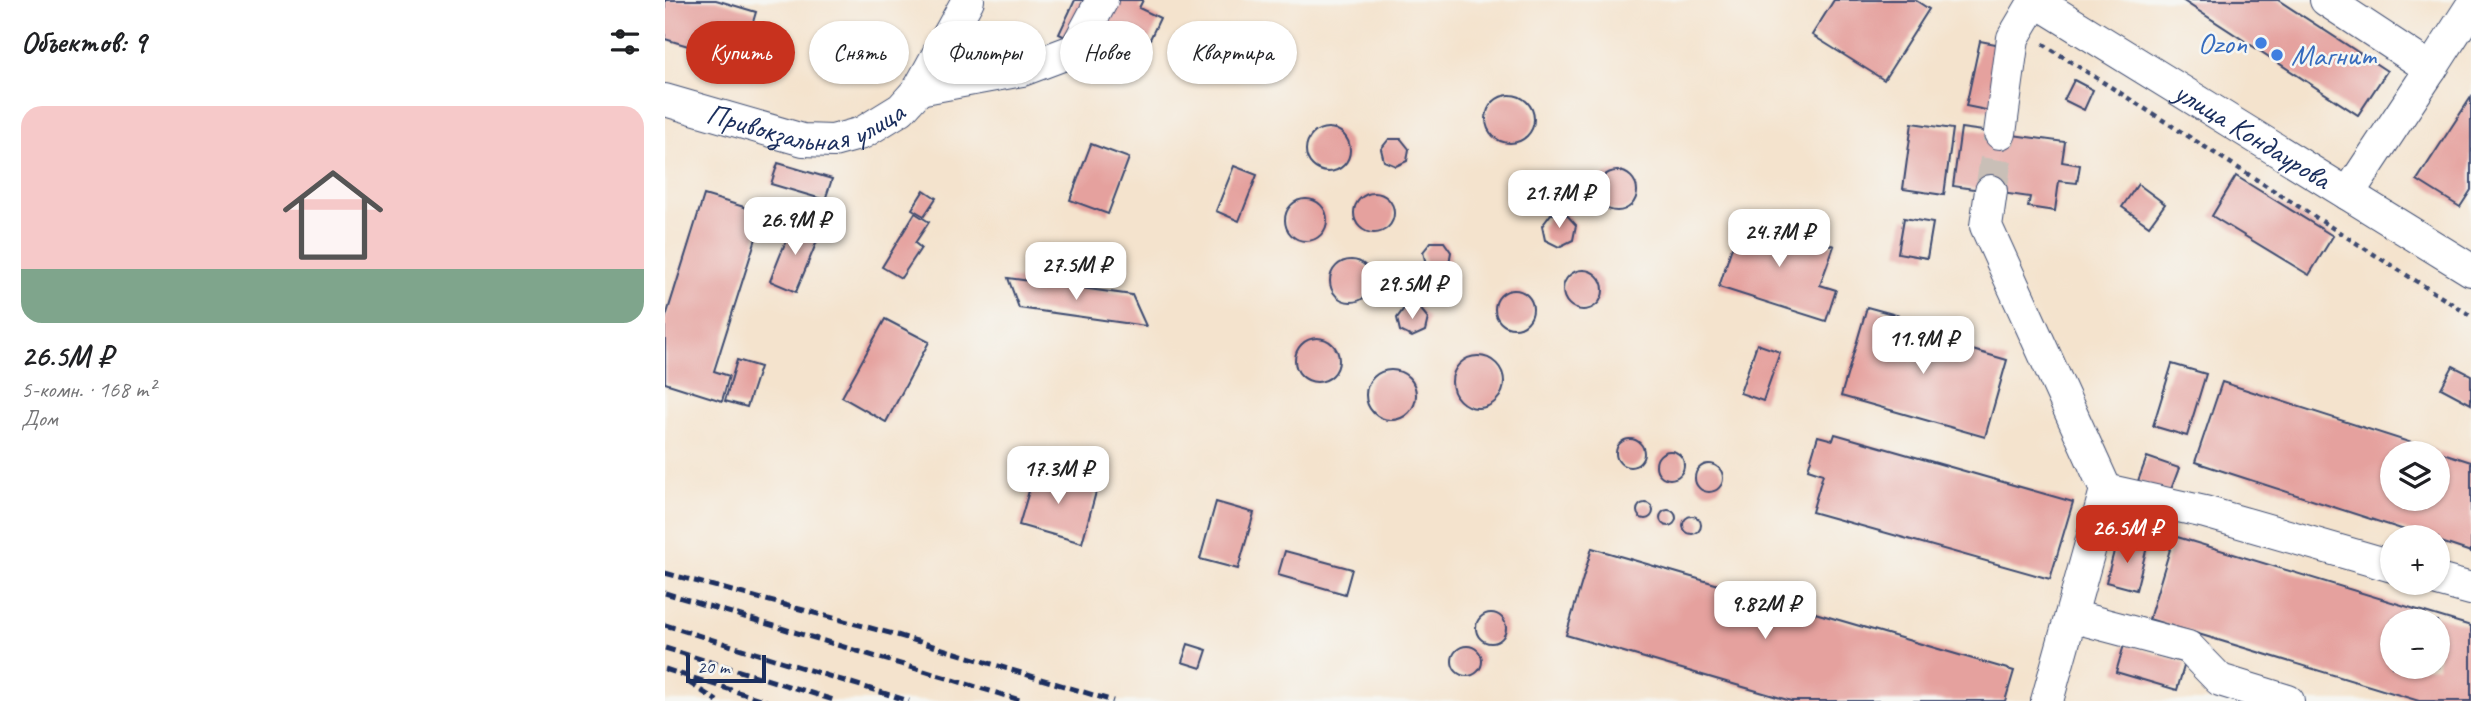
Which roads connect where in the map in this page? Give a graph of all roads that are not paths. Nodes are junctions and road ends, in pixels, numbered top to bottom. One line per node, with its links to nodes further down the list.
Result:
1 (968, 0): 7 (street, Привокзальная улица)
2 (1102, 0): 7 (street)
3 (2034, 0): 9 (street); 11 (street, улица Кондаурова)
4 (2326, 0): 6 (street)
5 (2471, 7): 6 (street)
6 (2431, 69): 11 (street)
7 (919, 89): 8 (street, Привокзальная улица)
8 (665, 100)
9 (2000, 133)
10 (1991, 191): 13 (street)
11 (2348, 194): 12 (street, улица Кондаурова)
12 (2471, 270)
13 (2106, 490): 14 (street); 17 (street)
14 (2380, 563)
15 (2450, 583): 16 (street)
16 (2471, 589)
17 (2071, 616): 18 (street); 19 (street)
18 (2047, 701)
19 (2287, 701)

